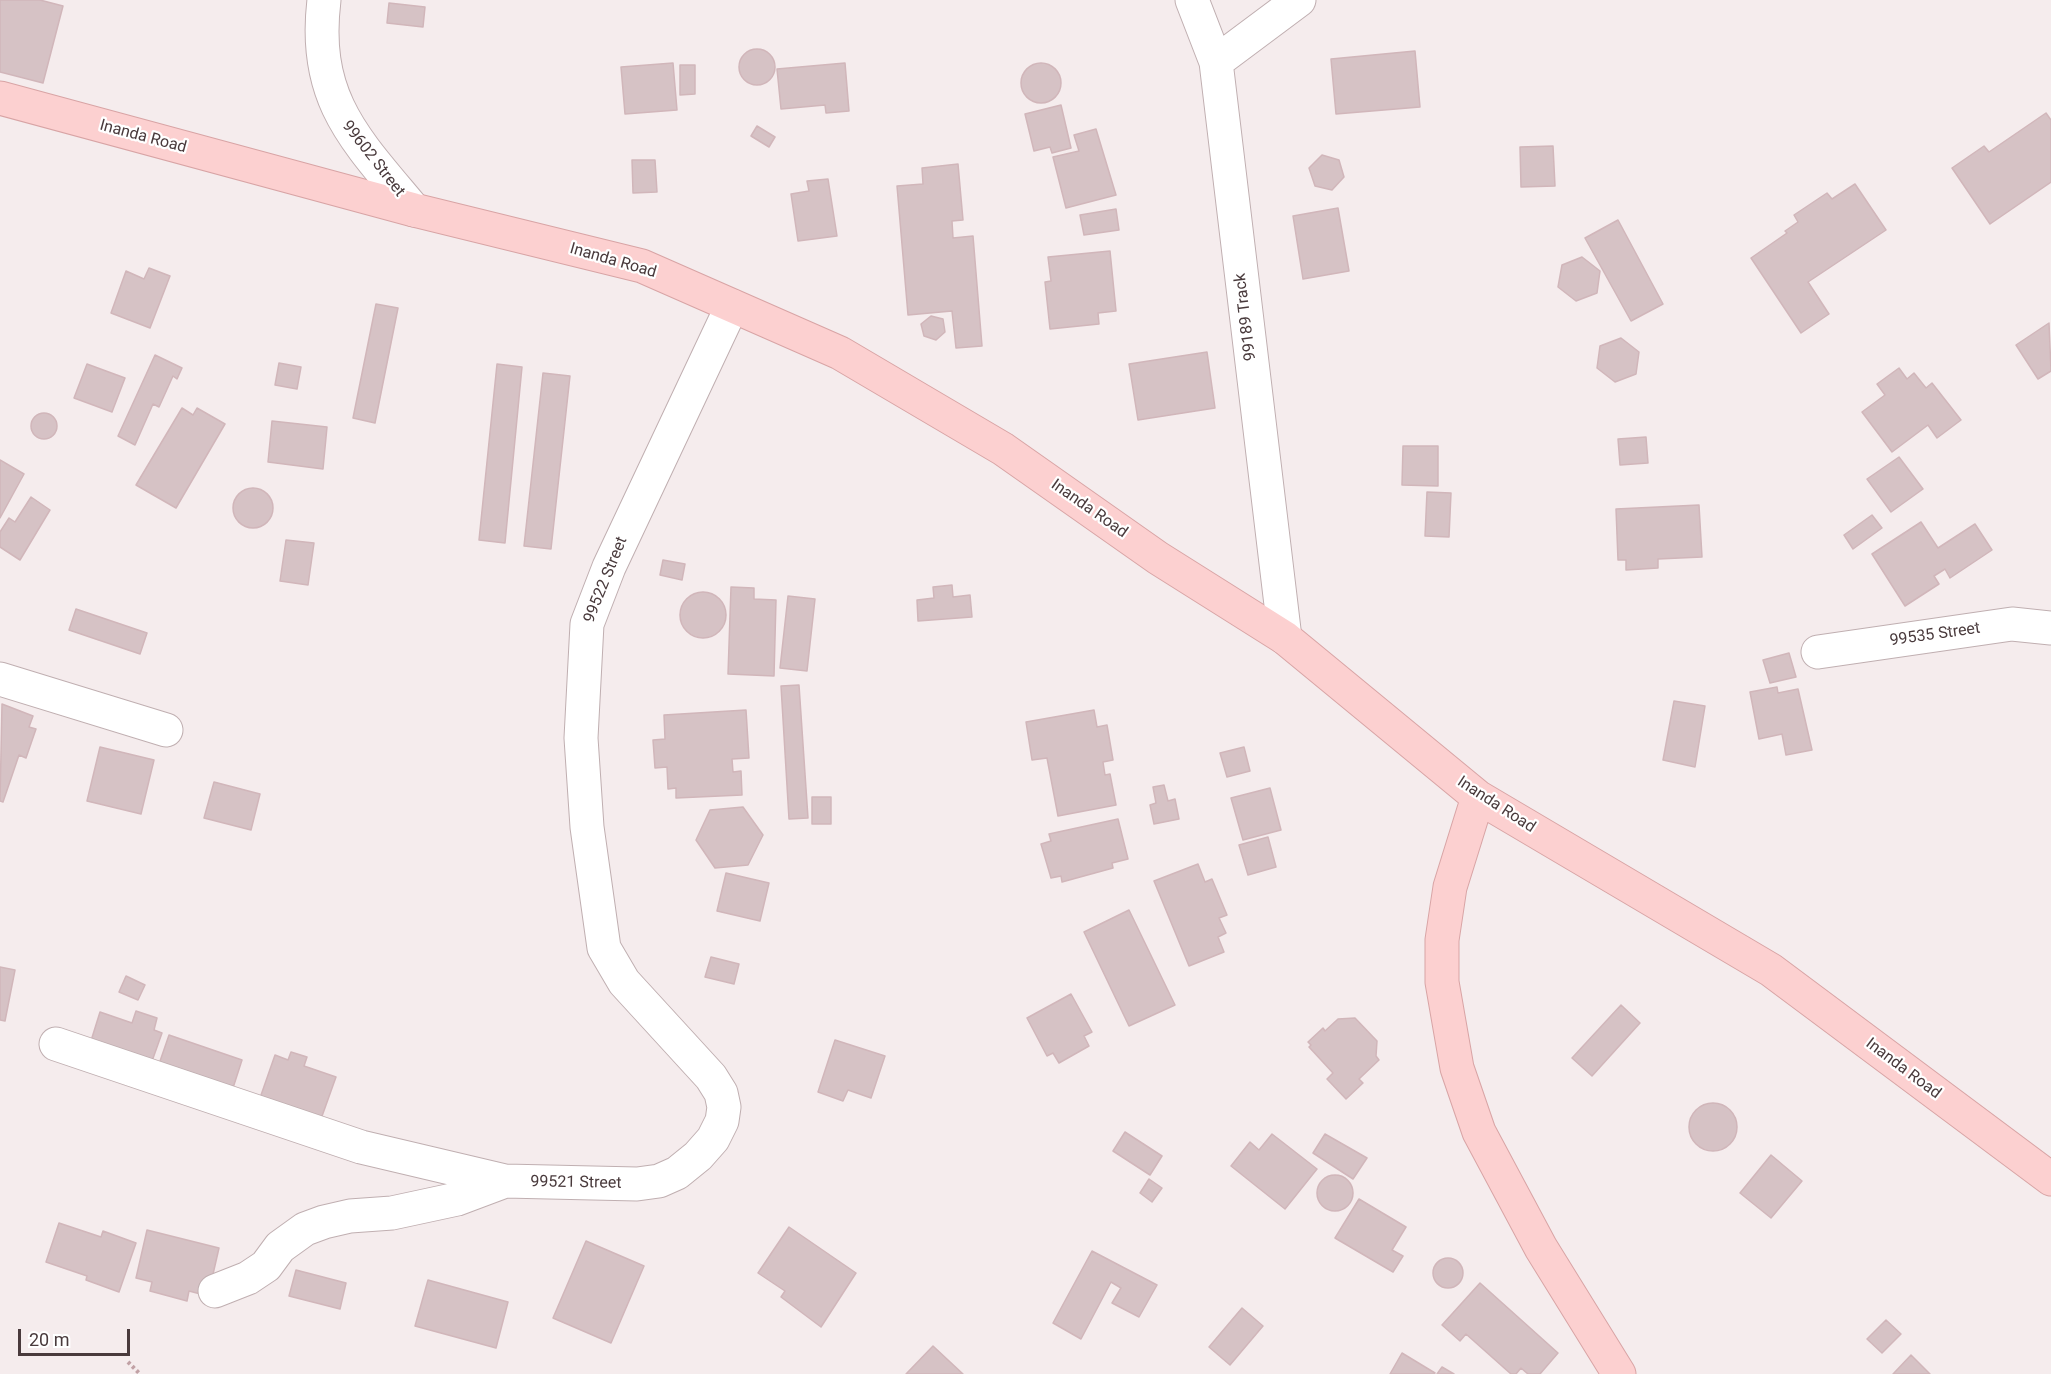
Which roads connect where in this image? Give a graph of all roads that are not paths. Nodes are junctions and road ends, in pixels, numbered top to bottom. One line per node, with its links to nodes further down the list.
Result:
1 (324, 0): 6 (street, 99602 Street)
2 (1192, 0): 4 (street, 99189 Track)
3 (1299, 0): 4 (street)
4 (1216, 62): 9 (street, 99189 Track)
5 (0, 98): 6 (street, Inanda Road)
6 (414, 210): 7 (street, Inanda Road)
7 (732, 306): 9 (street, Inanda Road); 14 (street, 99522 Street)
8 (2051, 628): 10 (street, 99535 Street)
9 (1285, 638): 13 (street, Inanda Road)
10 (1818, 652)
11 (0, 679): 12 (street)
12 (166, 730)
13 (1478, 797): 16 (street, Inanda Road); 19 (street)
14 (604, 948): 17 (street, 99521 Street)
15 (56, 1044): 17 (street)
16 (2051, 1179)
17 (505, 1181): 18 (street, 99521 Street)
18 (215, 1291)
19 (1619, 1374)

